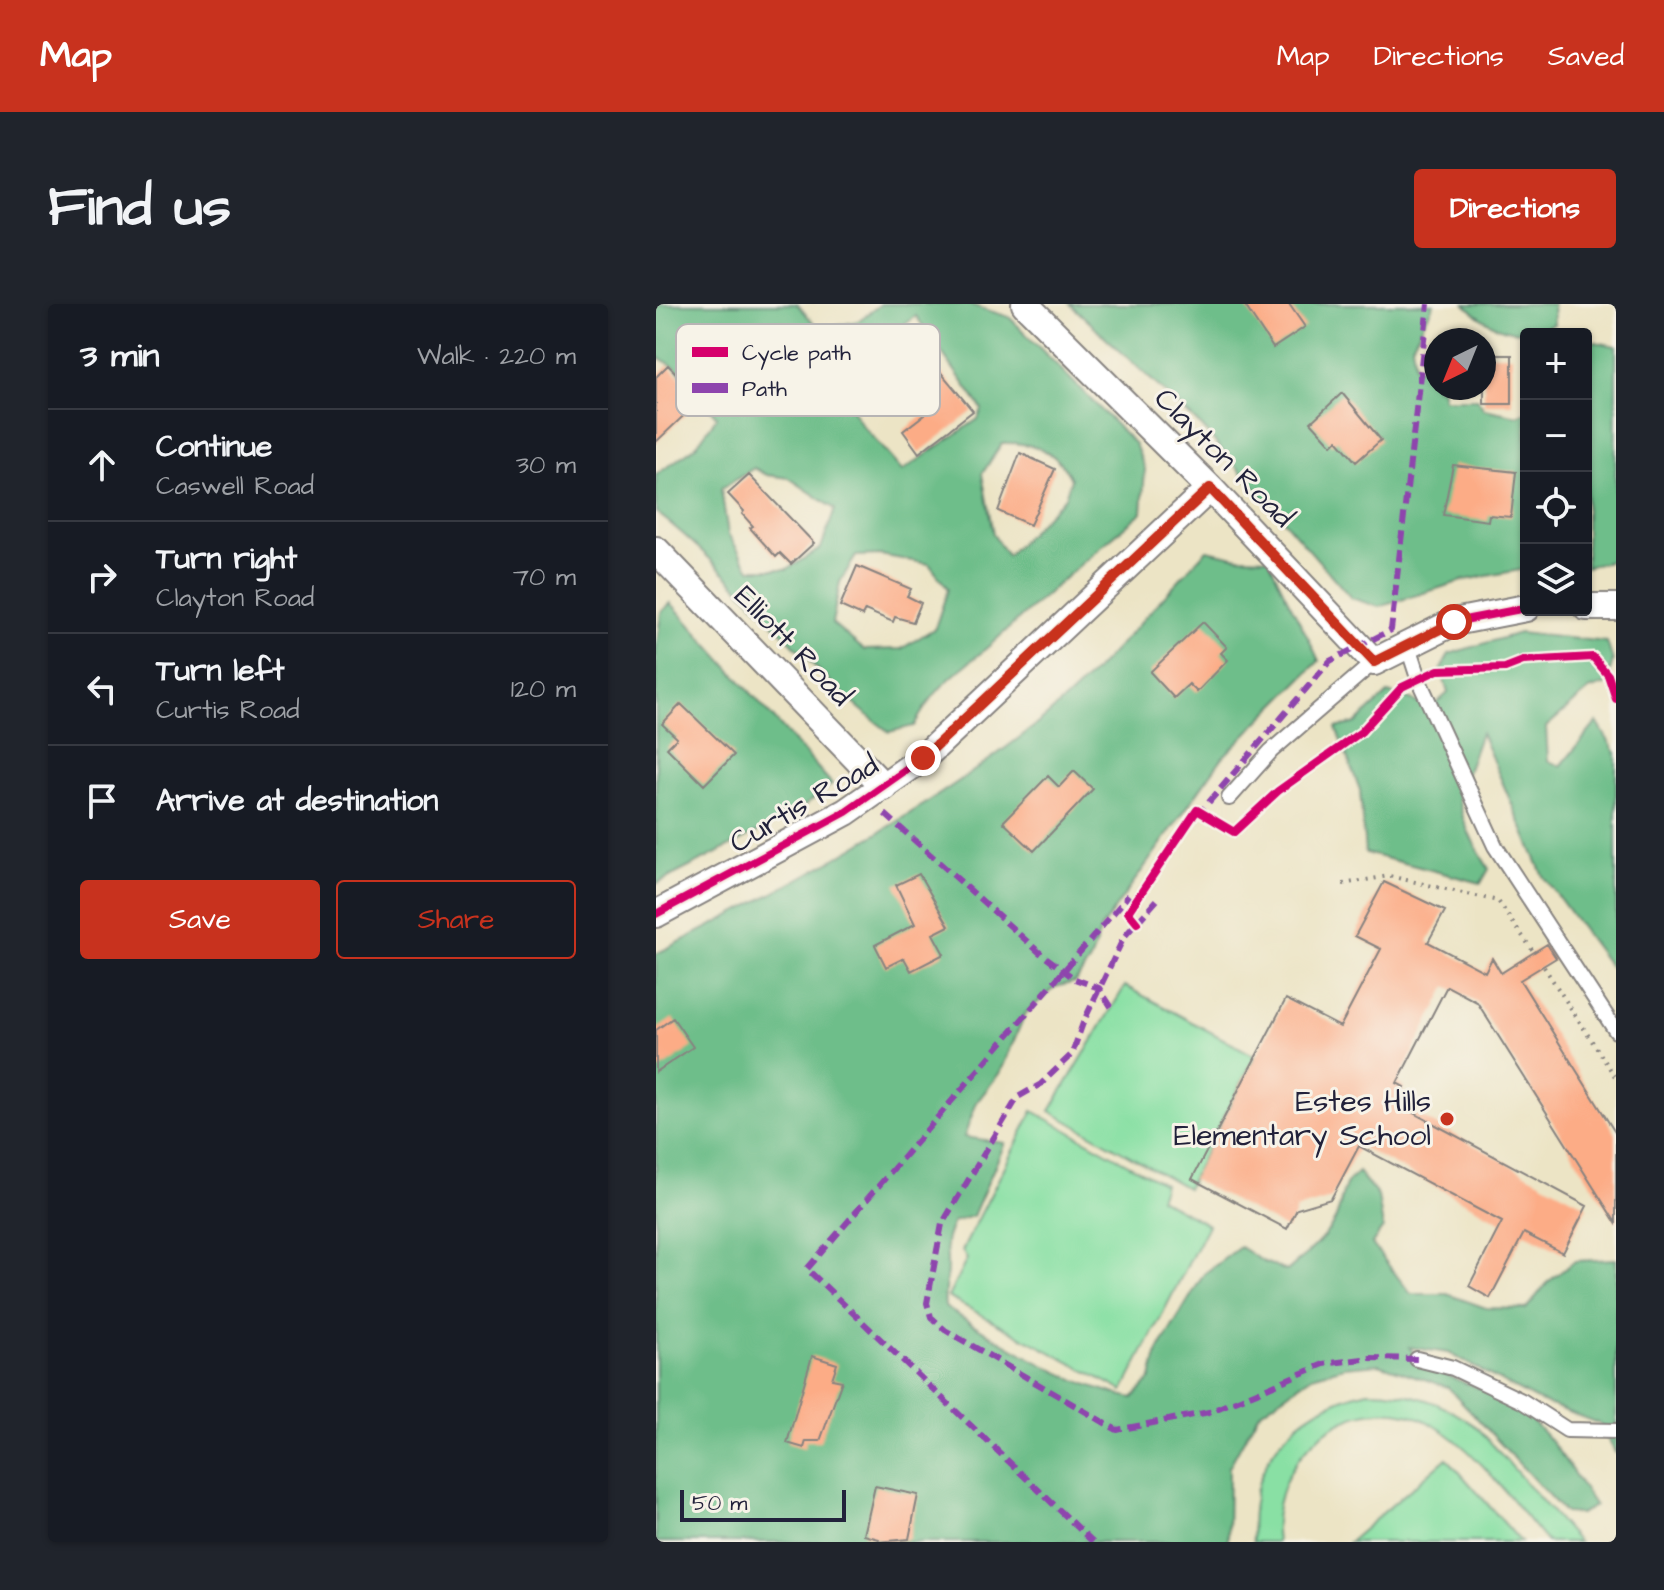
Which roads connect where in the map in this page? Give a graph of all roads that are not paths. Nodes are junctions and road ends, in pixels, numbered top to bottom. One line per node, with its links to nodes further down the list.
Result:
1 (1025, 304): 2 (street, Clayton Road)
2 (1210, 488): 8 (street, Clayton Road); 9 (street, Curtis Road)
3 (656, 550): 9 (street, Elliott Road)
4 (1592, 607): 5 (street)
5 (1616, 607)
6 (1520, 609): 7 (street)
7 (1407, 644): 8 (street); 12 (lane)
8 (1374, 662): 10 (lane)
9 (884, 787): 11 (street, Curtis Road)
10 (1229, 798)
11 (656, 914)
12 (1611, 1013): 13 (lane)
13 (1616, 1031)
14 (1417, 1359): 15 (lane)
15 (1616, 1431)

